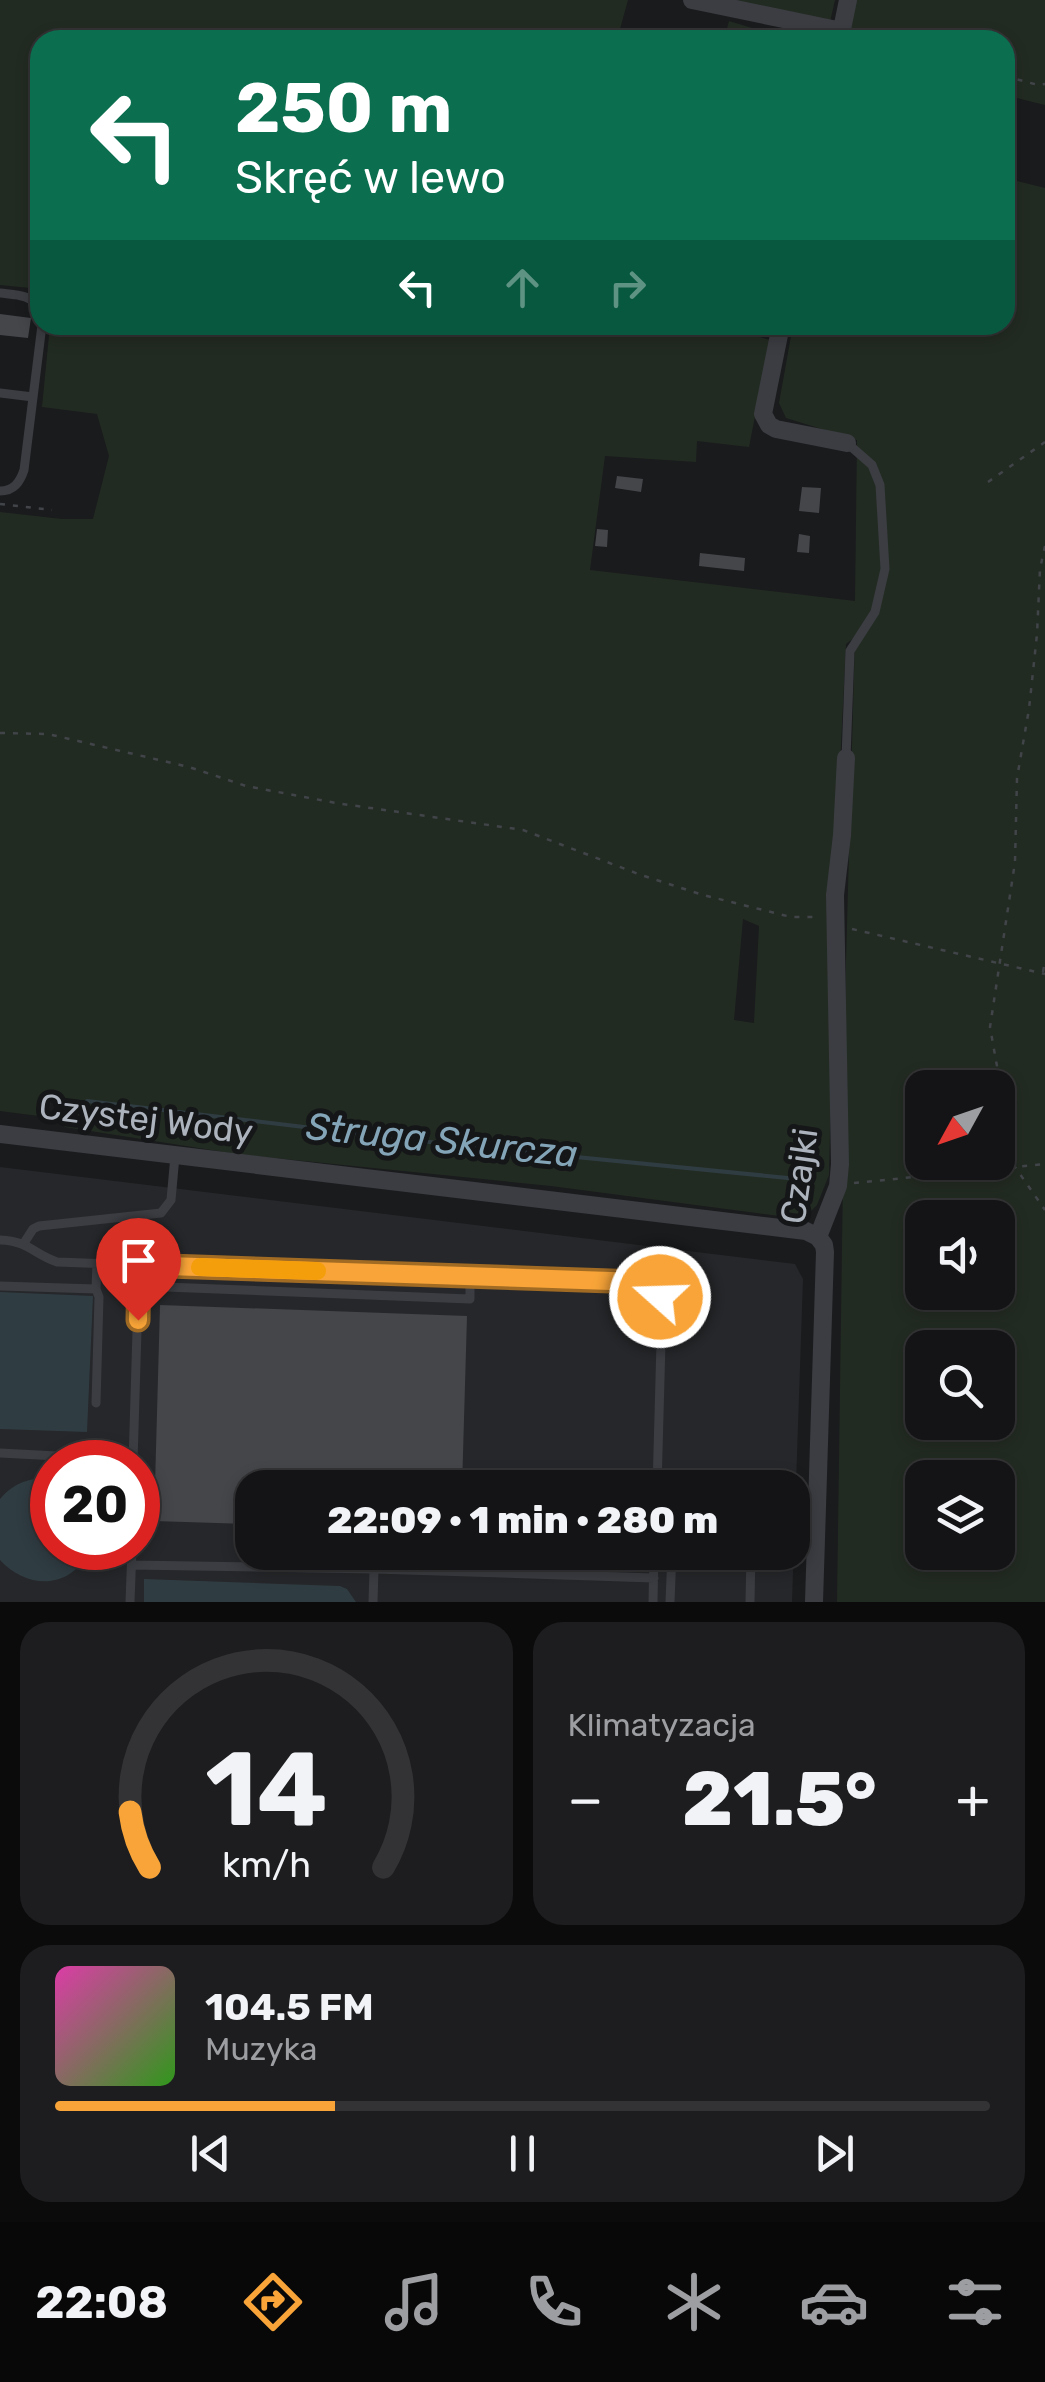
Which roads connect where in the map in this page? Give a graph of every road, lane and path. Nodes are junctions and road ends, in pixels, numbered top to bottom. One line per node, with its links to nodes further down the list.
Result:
1 (692, 0): 3 (street)
2 (848, 0): 4 (street)
3 (816, 30)
4 (842, 30)
5 (1015, 79): 6 (path)
6 (1045, 84)
7 (0, 292): 8 (lane)
8 (30, 299)
9 (41, 335): 12 (lane)
10 (779, 335): 14 (street)
11 (0, 392): 12 (lane)
12 (33, 396): 16 (lane)
13 (1045, 442): 15 (path)
14 (847, 444): 23 (lane)
15 (988, 482)
16 (0, 491)
17 (0, 504): 18 (path)
18 (52, 510)
19 (1045, 546): 20 (path)
20 (1036, 640): 21 (path); 26 (path)
21 (1045, 642)
22 (0, 732): 24 (path)
23 (846, 758): 24 (street, Czajki)
24 (835, 921): 26 (path); 35 (street, Czajki)
25 (1045, 960): 27 (path)
26 (1001, 964): 27 (path); 28 (path)
27 (1044, 974)
28 (997, 1070)
29 (0, 1134): 30 (street, Czystej Wody)
30 (176, 1156): 37 (street, Czystej Wody); 39 (lane)
31 (1045, 1164): 32 (path)
32 (1015, 1167)
33 (1015, 1168): 36 (path)
34 (905, 1177): 35 (path)
35 (838, 1186): 37 (street, Czajki)
36 (1045, 1210)
37 (818, 1237): 69 (street, Czajki)
38 (0, 1240): 39 (lane)
39 (24, 1244): 40 (lane)
40 (97, 1263): 41 (lane); 47 (lane)
41 (139, 1265): 42 (lane); 46 (lane)
42 (261, 1269): 43 (lane); 48 (lane)
43 (366, 1272): 44 (lane); 49 (lane)
44 (470, 1276): 49 (lane); 54 (lane)
45 (0, 1286): 47 (lane)
46 (139, 1286): 48 (lane); 51 (lane)
47 (96, 1289): 50 (lane)
48 (261, 1291): 49 (lane)
49 (366, 1295)
50 (96, 1404)
51 (133, 1440)
52 (0, 1453): 53 (lane)
53 (30, 1455)
54 (657, 1470)
55 (160, 1565): 56 (lane)
56 (235, 1567)
57 (132, 1570): 64 (lane)
58 (374, 1570): 65 (lane)
59 (405, 1570): 63 (lane)
60 (654, 1570): 63 (lane)
61 (671, 1570): 67 (lane)
62 (751, 1570): 68 (lane)
63 (654, 1578): 66 (lane)
64 (130, 1602)
65 (373, 1602)
66 (653, 1602)
67 (670, 1602)
68 (750, 1602)
69 (814, 1602)

